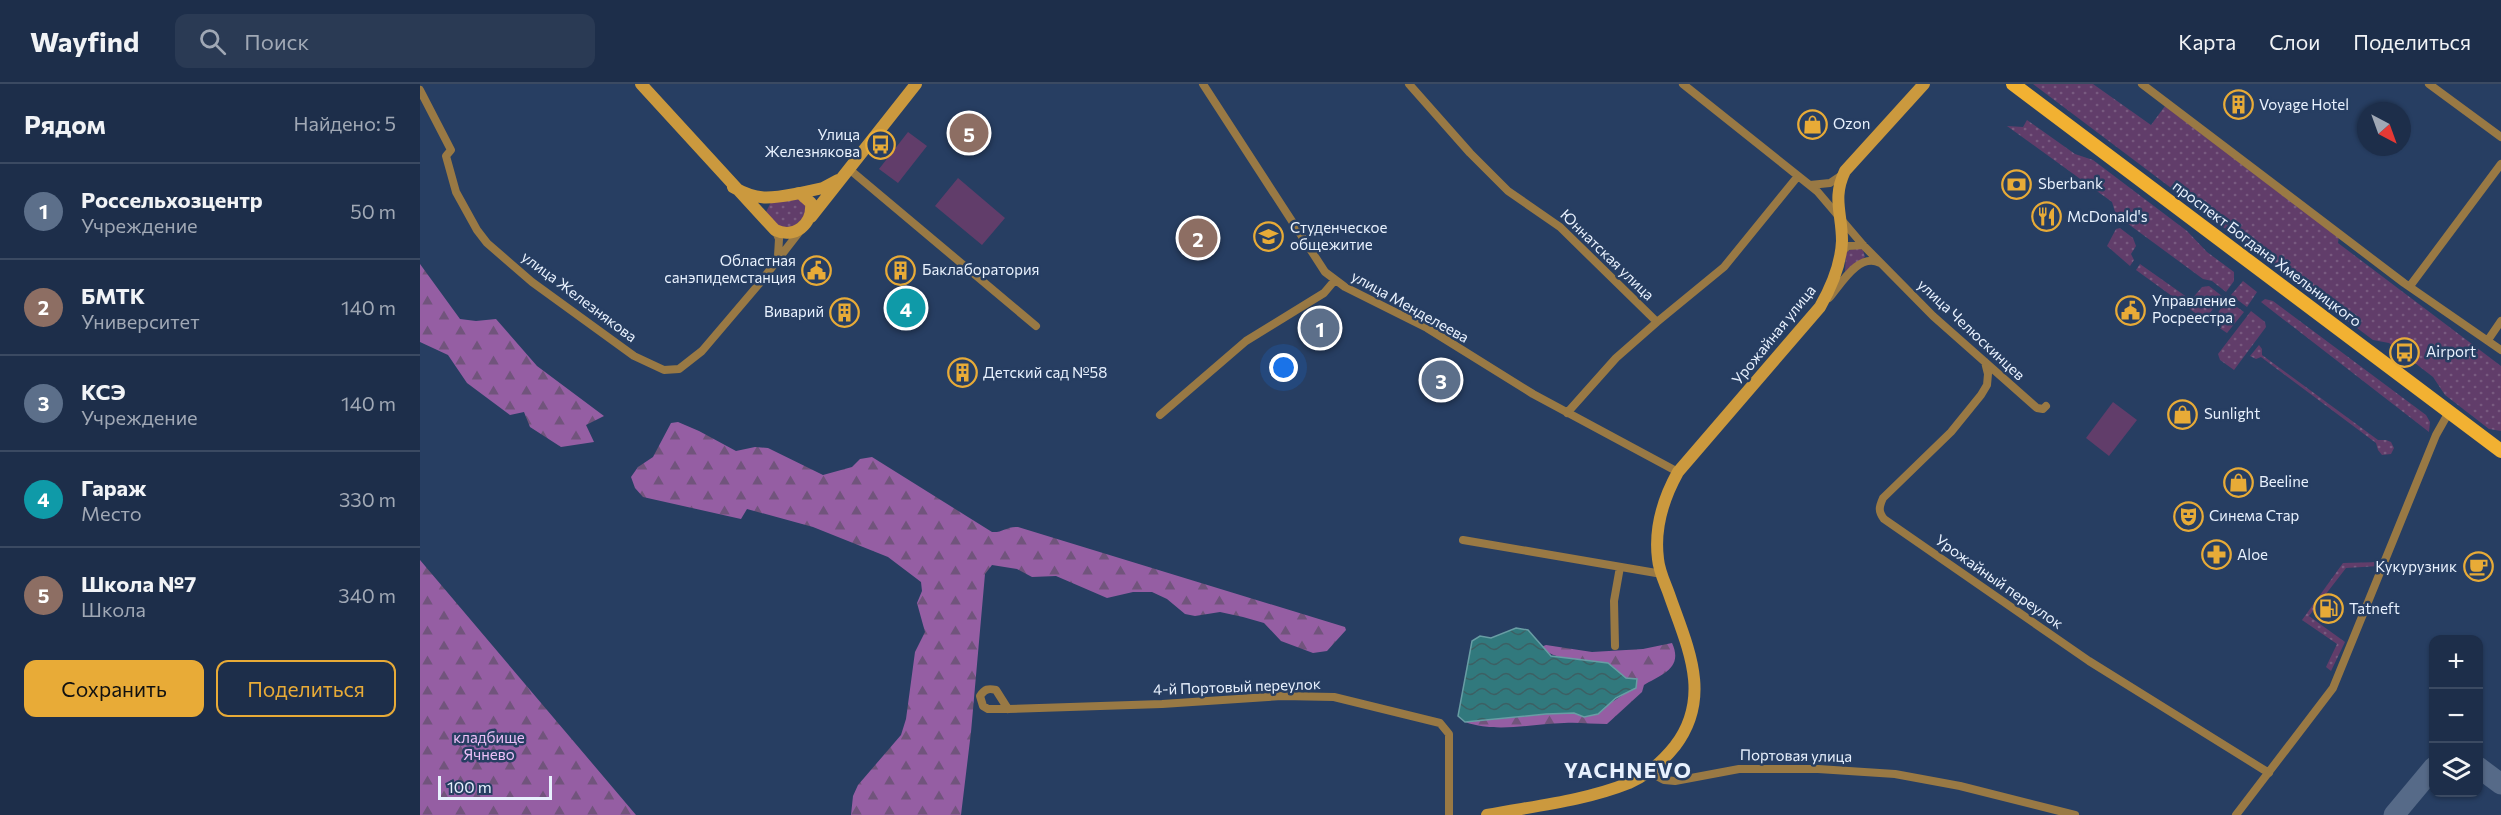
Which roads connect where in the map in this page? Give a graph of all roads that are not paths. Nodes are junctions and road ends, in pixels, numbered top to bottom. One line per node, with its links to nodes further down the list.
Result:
1 (641, 84): 17 (street)
2 (916, 84): 14 (street, улица Железнякова)
3 (1203, 84): 30 (street, улица Менделеева)
4 (1409, 84): 34 (street, Юннатская улица)
5 (1683, 84): 15 (street)
6 (2013, 84): 40 (main road, проспект Богдана Хмельницкого)
7 (2142, 84): 31 (street)
8 (2429, 84): 11 (street)
9 (1917, 86): 13 (street, Урожайная улица)
10 (420, 90): 28 (street, улица Железнякова)
11 (2501, 137)
12 (2501, 164): 31 (street)
13 (1845, 171): 16 (street); 18 (street, Урожайная улица)
14 (845, 174): 20 (street, улица Железнякова); 24 (street, улица Железнякова); 35 (street)
15 (1798, 176): 16 (street); 34 (street)
16 (1810, 185): 19 (street, улица Челюскинцев)
17 (733, 187): 21 (street); 22 (street)
18 (1838, 190): 19 (street); 23 (street, Урожайная улица)
19 (1817, 191): 23 (street, улица Челюскинцев)
20 (800, 193): 21 (street); 24 (street)
21 (770, 198): 22 (street)
22 (764, 219): 25 (street)
23 (1840, 219): 26 (street, улица Челюскинцев); 27 (street, Урожайная улица)
24 (805, 224): 25 (street); 28 (street, улица Железнякова)
25 (775, 230): 28 (street)
26 (1863, 245): 27 (street); 29 (street, улица Челюскинцев)
27 (1841, 252): 32 (street, Урожайная улица)
28 (778, 257)
29 (1881, 263): 32 (street); 38 (street, улица Челюскинцев)
30 (1335, 280): 41 (street, улица Менделеева); 42 (street)
31 (2410, 286): 36 (street)
32 (1820, 307): 44 (street, Урожайная улица)
33 (2501, 321): 36 (street)
34 (1657, 322): 41 (street)
35 (1036, 326)
36 (2488, 340): 37 (street)
37 (2501, 350)
38 (1985, 362): 39 (street, улица Челюскинцев); 51 (street, Урожайный переулок)
39 (2046, 406)
40 (2449, 412): 43 (main road, проспект Богдана Хмельницкого); 51 (street)
41 (1567, 413): 44 (street, улица Менделеева)
42 (1160, 415)
43 (2501, 451)
44 (1678, 472): 47 (street, Урожайная улица)
45 (1463, 540): 46 (street)
46 (1620, 567): 47 (street); 48 (street)
47 (1662, 574): 50 (street, Урожайная улица)
48 (1615, 646)
49 (1008, 709): 52 (street, 4-й Портовый переулок)
50 (1649, 772): 53 (street); 54 (street, Портовая улица)
51 (2269, 773): 55 (street)
52 (1449, 815)
53 (1487, 815)
54 (2075, 815)
55 (2236, 815)

